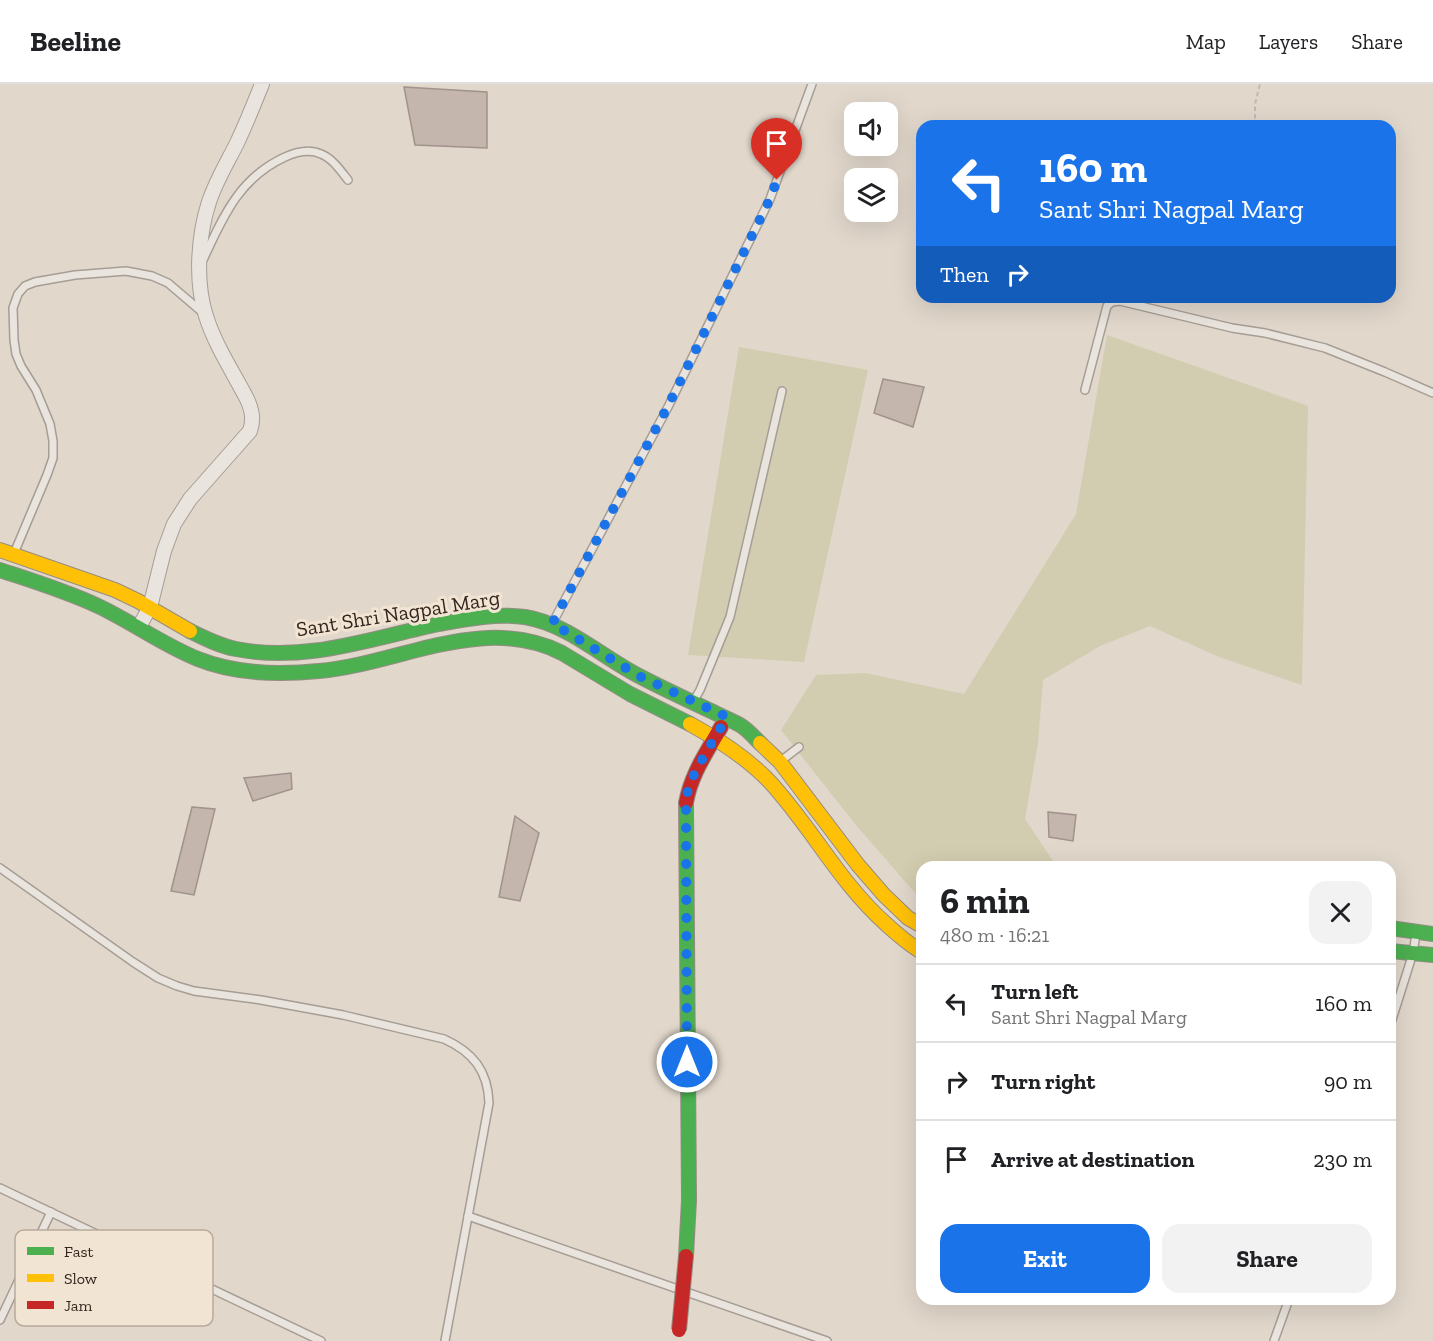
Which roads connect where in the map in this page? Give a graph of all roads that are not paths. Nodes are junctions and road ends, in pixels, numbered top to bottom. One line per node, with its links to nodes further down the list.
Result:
1 (262, 84): 4 (street)
2 (812, 84): 14 (lane)
3 (348, 180): 4 (lane)
4 (200, 266): 7 (street)
5 (1111, 303): 8 (lane)
6 (1128, 303): 10 (lane)
7 (206, 315): 11 (lane); 13 (street)
8 (1085, 390)
9 (782, 391): 16 (lane)
10 (1433, 393)
11 (7, 552): 13 (street, Sant Shri Nagpal Marg)
12 (0, 570): 15 (street, Sant Shri Nagpal Marg)
13 (150, 607): 14 (street, Sant Shri Nagpal Marg); 15 (street)
14 (552, 624): 16 (street, Sant Shri Nagpal Marg)
15 (140, 627): 18 (street, Sant Shri Nagpal Marg)
16 (693, 702): 17 (street, Sant Shri Nagpal Marg)
17 (727, 717): 18 (street); 20 (street, Sant Shri Nagpal Marg)
18 (715, 737): 26 (street, Sant Shri Nagpal Marg); 40 (street, bridge)
19 (799, 747): 20 (lane)
20 (780, 762): 22 (street, Sant Shri Nagpal Marg)
21 (0, 868): 33 (lane)
22 (916, 923)
23 (1396, 929): 24 (street)
24 (1417, 932): 25 (street); 28 (lane)
25 (1433, 934)
26 (916, 948)
27 (1396, 952): 28 (street)
28 (1413, 953): 29 (street); 30 (lane)
29 (1433, 955)
30 (1396, 1007)
31 (0, 1188): 32 (lane)
32 (51, 1212): 34 (lane); 35 (lane)
33 (468, 1216): 42 (lane); 43 (lane)
34 (42, 1230)
35 (89, 1230)
36 (15, 1288): 39 (lane)
37 (213, 1289): 41 (lane)
38 (1287, 1305): 44 (lane)
39 (0, 1320)
40 (678, 1335)
41 (321, 1341)
42 (445, 1341)
43 (827, 1341)
44 (1274, 1341)

